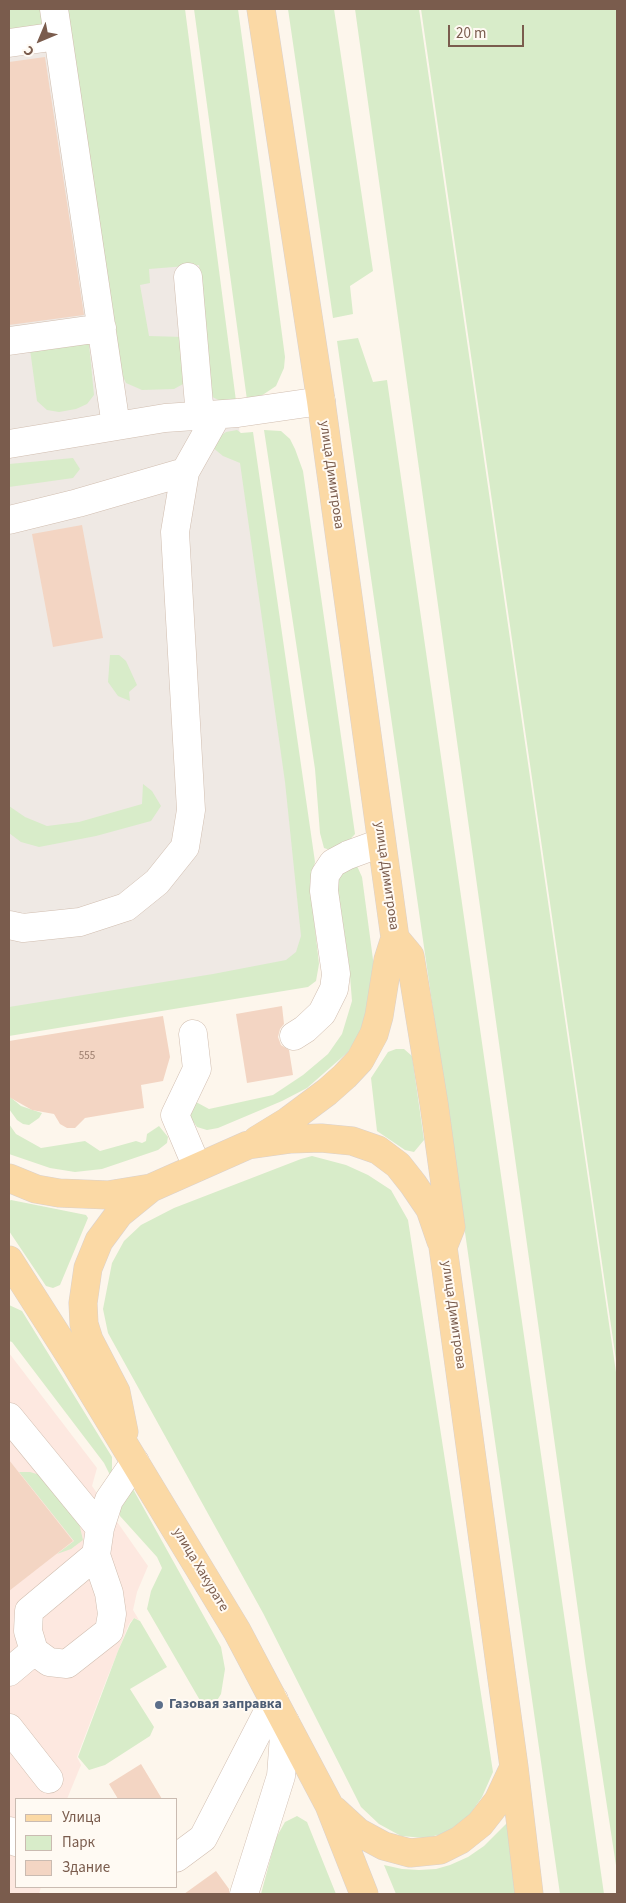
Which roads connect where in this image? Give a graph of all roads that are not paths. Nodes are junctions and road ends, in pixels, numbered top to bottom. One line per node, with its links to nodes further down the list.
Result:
1 (54, 9): 3 (lane)
2 (261, 9): 8 (main road, улица Димитрова)
3 (58, 36): 4 (lane); 6 (lane)
4 (9, 43)
5 (188, 277): 9 (lane)
6 (102, 328): 7 (lane); 10 (lane)
7 (9, 341)
8 (321, 402): 9 (lane); 14 (main road, улица Димитрова)
9 (208, 415): 10 (lane); 12 (lane)
10 (116, 426): 11 (lane)
11 (9, 444)
12 (185, 472): 13 (lane); 15 (lane)
13 (9, 520)
14 (381, 842): 16 (main road, улица Димитрова); 18 (lane)
15 (9, 925)
16 (395, 938): 19 (main road); 23 (main road, улица Димитрова)
17 (193, 1034): 20 (lane)
18 (294, 1036)
19 (248, 1145): 20 (main road); 23 (main road)
20 (197, 1167): 22 (main road)
21 (9, 1178): 22 (main road)
22 (151, 1188): 26 (main road)
23 (443, 1247): 32 (main road, улица Димитрова)
24 (9, 1261): 26 (main road, улица Хакурате)
25 (9, 1417): 27 (lane)
26 (131, 1456): 27 (lane); 30 (main road, улица Хакурате)
27 (98, 1542): 28 (lane); 28 (lane)
28 (34, 1651): 29 (lane)
29 (9, 1672)
30 (280, 1711): 34 (main road, улица Хакурате); 35 (lane); 36 (lane)
31 (9, 1728): 33 (lane)
32 (514, 1768): 34 (main road); 38 (main road, улица Димитрова)
33 (49, 1779)
34 (329, 1805): 37 (main road, улица Хакурате)
35 (178, 1857)
36 (244, 1894)
37 (364, 1894)
38 (529, 1894)

